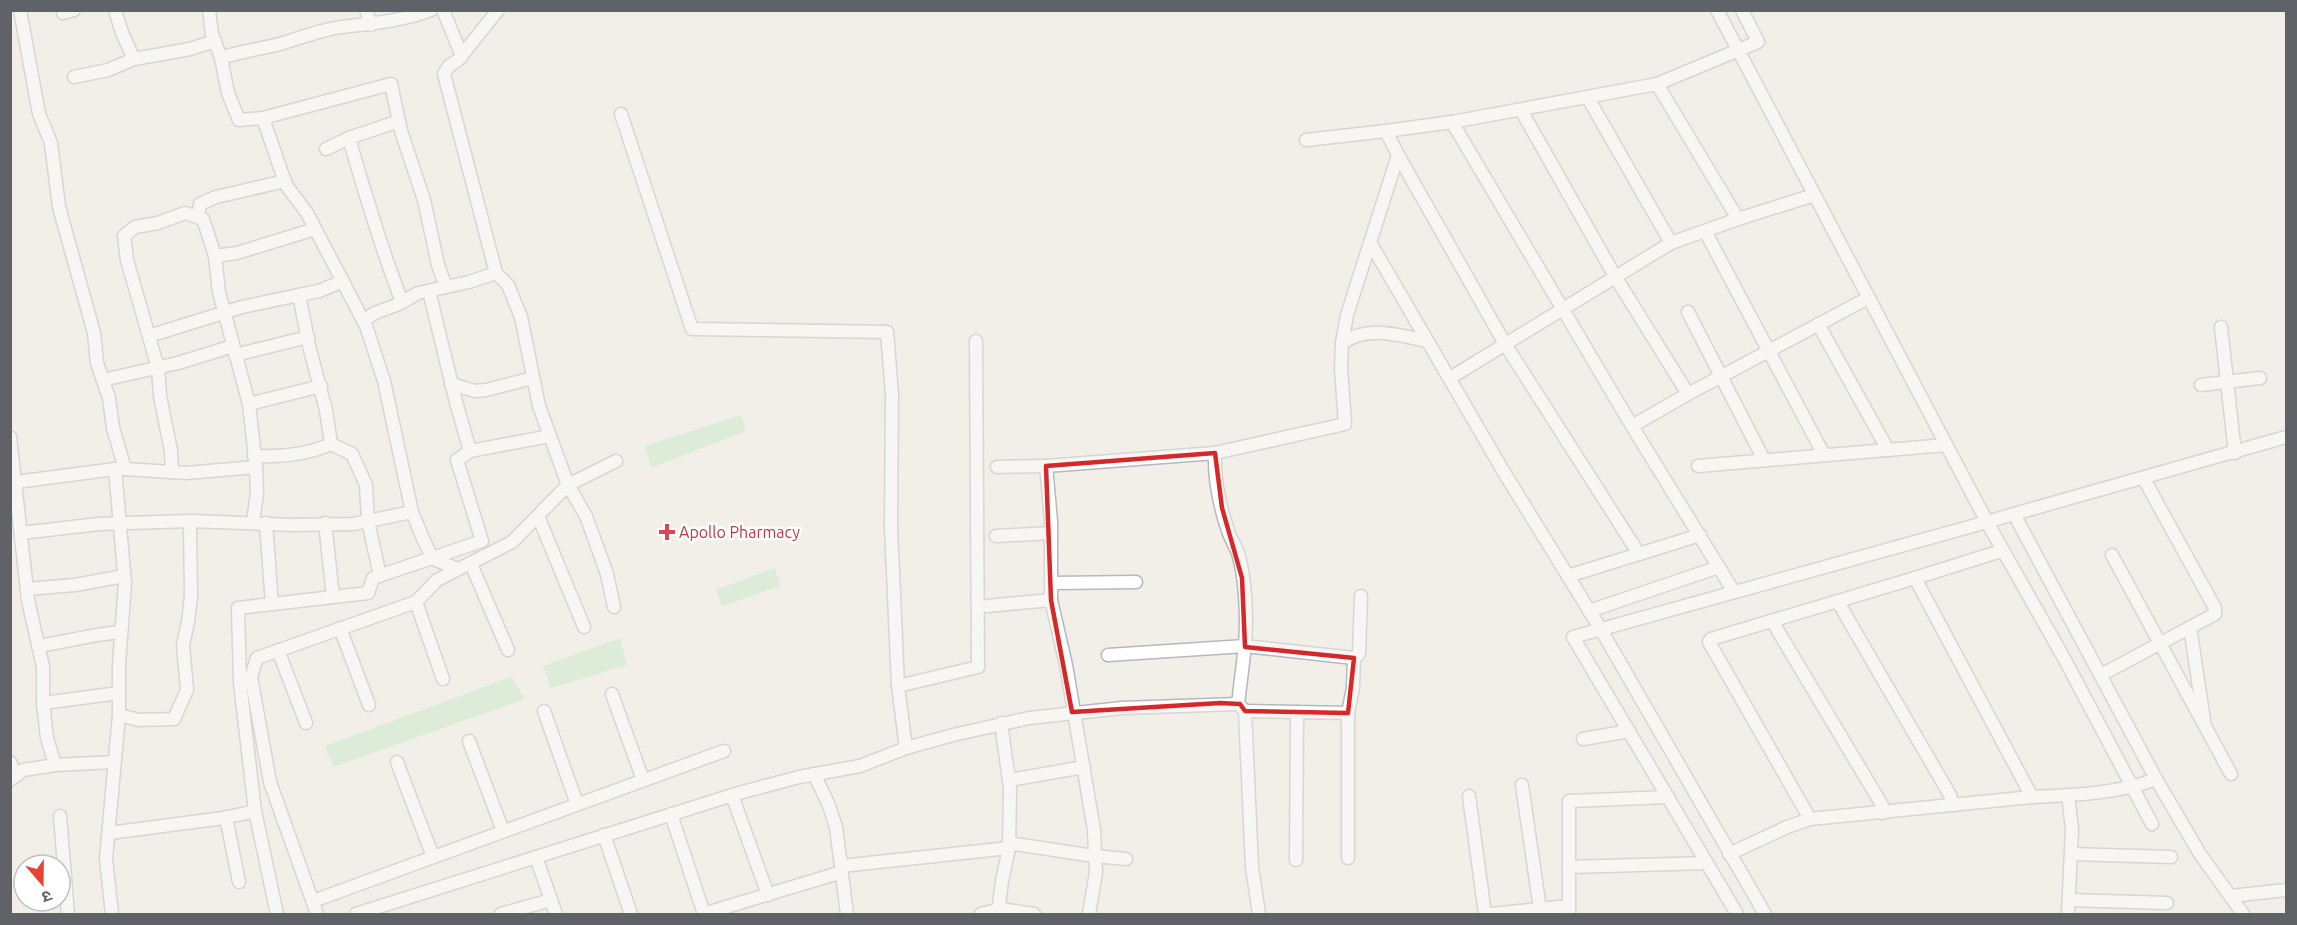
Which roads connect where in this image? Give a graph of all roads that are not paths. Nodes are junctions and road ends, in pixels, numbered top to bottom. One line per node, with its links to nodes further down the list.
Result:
1 (20, 10): 65 (street)
2 (115, 10): 15 (street)
3 (209, 10): 11 (street)
4 (366, 10): 10 (street)
5 (430, 10): 10 (street)
6 (443, 10): 13 (street)
7 (498, 10): 13 (street)
8 (1717, 10): 12 (street)
9 (1742, 10): 12 (street)
10 (371, 25): 14 (street)
11 (215, 41): 14 (street); 15 (street)
12 (1738, 51): 17 (street); 30 (street)
13 (462, 56): 38 (street)
14 (221, 58): 21 (street)
15 (134, 59): 16 (street)
16 (74, 77)
17 (1657, 84): 18 (street); 32 (street)
18 (1588, 98): 19 (street); 35 (street)
19 (1521, 110): 23 (street); 39 (street)
20 (621, 114): 149 (street)
21 (263, 118): 22 (street); 29 (street)
22 (399, 121): 25 (street); 41 (street)
23 (1452, 122): 24 (street); 46 (street)
24 (1386, 131): 26 (street); 28 (street)
25 (349, 138): 27 (street); 45 (street)
26 (1306, 140)
27 (326, 149)
28 (1398, 155): 36 (street); 57 (street)
29 (285, 181): 31 (street); 33 (street)
30 (1814, 195): 32 (street); 44 (street)
31 (198, 218): 37 (street); 52 (street)
32 (1738, 219): 34 (street)
33 (315, 229): 37 (street); 40 (street)
34 (1705, 231): 35 (street); 59 (street)
35 (1671, 243): 39 (street)
36 (1371, 244): 55 (street); 56 (street)
37 (215, 256): 48 (street)
38 (496, 273): 41 (street); 62 (street)
39 (1616, 278): 46 (street); 70 (street)
40 (343, 281): 43 (street); 49 (street)
41 (446, 287): 42 (street)
42 (429, 291): 45 (street); 67 (street)
43 (299, 295): 48 (street); 53 (street)
44 (1868, 298): 50 (street); 77 (street)
45 (402, 302): 49 (street)
46 (1563, 309): 57 (street); 72 (street)
47 (1688, 312): 61 (street)
48 (225, 314): 52 (street); 58 (street)
49 (363, 321): 94 (street)
50 (1818, 324): 59 (street); 78 (street)
51 (2221, 327): 66 (street)
52 (149, 336): 60 (street)
53 (308, 337): 58 (street); 69 (street)
54 (976, 341): 149 (street)
55 (1427, 341): 56 (street); 63 (street)
56 (1342, 343): 80 (street)
57 (1505, 344): 63 (street); 111 (street)
58 (234, 351): 60 (street); 71 (street)
59 (1769, 351): 61 (street); 82 (street)
60 (158, 368): 65 (street); 90 (street)
61 (1721, 376): 70 (street); 83 (street)
62 (533, 378): 67 (street); 73 (street)
63 (1449, 378): 119 (street)
64 (2260, 378): 66 (street)
65 (103, 380): 89 (street)
66 (2228, 382): 68 (street); 81 (street)
67 (451, 384): 79 (street)
68 (2201, 385)
69 (321, 386): 71 (street); 76 (street)
70 (1688, 394): 72 (street)
71 (249, 404): 85 (street)
72 (1632, 426): 107 (street)
73 (550, 436): 79 (street); 93 (street)
74 (10, 437): 92 (street)
75 (2286, 437): 81 (street)
76 (331, 444): 85 (street); 98 (street)
77 (1946, 445): 78 (street); 100 (street)
78 (1888, 450): 82 (street)
79 (470, 451): 108 (street)
80 (1215, 453): 86 (street); 142 (street)
81 (2235, 453): 91 (street)
82 (1824, 455): 83 (street)
83 (1764, 460): 87 (street)
84 (616, 461): 93 (street)
85 (255, 462): 90 (street); 99 (street)
86 (1046, 466): 88 (street); 105 (street)
87 (1698, 466)
88 (997, 467)
89 (120, 469): 90 (street); 92 (street); 101 (street)
90 (172, 472)
91 (2144, 479): 95 (street); 136 (street)
92 (16, 482): 104 (street)
93 (568, 485): 96 (street); 132 (street)
94 (412, 512): 98 (street); 113 (street)
95 (2014, 514): 100 (street); 147 (street)
96 (538, 516): 109 (street); 135 (street)
97 (190, 521): 99 (street); 101 (street); 159 (street)
98 (368, 521): 103 (street); 118 (street)
99 (253, 522): 102 (street)
100 (1987, 522): 110 (street); 124 (street)
101 (120, 523): 104 (street); 117 (street)
102 (266, 523): 103 (street); 130 (street)
103 (325, 523): 126 (street)
104 (21, 533): 123 (street)
105 (1050, 533): 106 (street); 122 (street)
106 (996, 536)
107 (1700, 536): 111 (street); 115 (street)
108 (482, 541): 109 (street); 113 (street)
109 (494, 551): 114 (street)
110 (2001, 551): 120 (street); 180 (street)
111 (1639, 554): 119 (street)
112 (2112, 555): 140 (street)
113 (433, 559): 116 (street); 118 (street)
114 (471, 564): 116 (street); 144 (street)
115 (1719, 567): 124 (street); 133 (street)
116 (458, 569): 128 (street)
117 (124, 576): 123 (street); 139 (street)
118 (380, 576): 126 (street)
119 (1568, 576): 133 (street)
120 (1915, 578): 129 (street); 185 (street)
121 (1136, 582): 122 (street)
122 (1053, 584): 127 (street)
123 (27, 590): 141 (street)
124 (1734, 592): 138 (street)
125 (1361, 596): 146 (street)
126 (333, 597): 130 (street)
127 (1051, 600): 131 (street); 156 (street)
128 (416, 602): 137 (street); 148 (street)
129 (1838, 602): 134 (street); 187 (street)
130 (272, 604): 188 (street)
131 (987, 606)
132 (614, 607)
133 (1589, 611): 138 (street)
134 (1772, 621): 189 (street); 193 (street)
135 (584, 627)
136 (2190, 627): 140 (street); 162 (street)
137 (340, 628): 143 (street); 153 (street)
138 (1600, 628): 163 (street); 199 (street)
139 (122, 632): 141 (street); 150 (street)
140 (2159, 643): 147 (street); 162 (street)
141 (38, 646): 152 (street)
142 (1245, 646): 145 (street); 146 (street); 154 (street)
143 (278, 650): 160 (street); 217 (street)
144 (508, 650)
145 (1108, 655)
146 (1354, 658): 158 (street)
147 (2102, 675): 176 (street)
148 (442, 679)
149 (898, 686): 166 (street)
150 (119, 693): 152 (street); 159 (street)
151 (612, 694): 177 (street)
152 (43, 703): 171 (street)
153 (369, 705)
154 (1241, 707): 156 (street); 157 (street); 237 (street)
155 (544, 711): 186 (street)
156 (1072, 712): 161 (street); 172 (street)
157 (1297, 712): 158 (street); 207 (street)
158 (1348, 713): 205 (street)
159 (119, 716): 169 (street)
160 (306, 723)
161 (1001, 723): 166 (street); 178 (street)
162 (2205, 727): 174 (street)
163 (1629, 731): 164 (street); 184 (street)
164 (1582, 740)
165 (469, 741): 195 (street)
166 (906, 748): 173 (street)
167 (724, 751): 177 (street)
168 (10, 762): 175 (street)
169 (114, 762): 171 (street); 196 (street)
170 (397, 762): 203 (street)
171 (55, 765): 175 (street)
172 (1084, 767): 178 (street); 201 (street)
173 (814, 774): 181 (street); 210 (street)
174 (2230, 774)
175 (13, 778)
176 (2156, 779): 180 (street); 214 (street)
177 (643, 780): 186 (street)
178 (1009, 780): 198 (street)
179 (1522, 785): 221 (street)
180 (2133, 788): 182 (street); 194 (street)
181 (732, 795): 190 (street); 213 (street)
182 (2068, 795): 185 (street); 200 (street)
183 (1469, 796): 238 (street)
184 (1668, 797): 208 (street); 209 (street)
185 (2032, 797): 187 (street)
186 (578, 804): 195 (street)
187 (1953, 805): 189 (street)
188 (255, 812): 192 (street); 227 (street)
189 (1883, 813): 193 (street)
190 (671, 814): 197 (street); 224 (street)
191 (60, 816): 225 (street)
192 (226, 817): 196 (street); 211 (street)
193 (1810, 819): 199 (street)
194 (2152, 824)
195 (503, 831): 203 (street)
196 (109, 833): 226 (street)
197 (604, 835): 204 (street); 232 (street)
198 (1009, 846): 201 (street); 210 (street); 223 (street)
199 (1729, 854): 241 (street)
200 (2072, 854): 202 (street); 216 (street)
201 (1094, 856): 206 (street); 236 (street)
202 (2171, 856)
203 (433, 857): 217 (street)
204 (536, 857): 215 (street); 219 (street)
205 (1348, 858)
206 (1126, 859)
207 (1296, 860)
208 (1707, 862): 209 (street); 240 (street)
209 (1569, 867): 222 (street)
210 (842, 869): 213 (street); 233 (street)
211 (239, 882)
212 (2286, 890): 214 (street)
213 (768, 894): 220 (street)
214 (2231, 896): 243 (street)
215 (551, 900): 230 (street); 231 (street)
216 (2069, 900): 218 (street); 242 (street)
217 (313, 901): 228 (street)
218 (2167, 903)
219 (386, 909): 229 (street)
220 (739, 909): 224 (street)
221 (1540, 909): 222 (street); 239 (street)
222 (1569, 910)
223 (999, 912): 234 (street); 235 (street)
224 (704, 914)
225 (68, 915)
226 (112, 915)
227 (277, 915)
228 (317, 915)
229 (356, 915)
230 (501, 915)
231 (556, 915)
232 (631, 915)
233 (847, 915)
234 (981, 915)
235 (1034, 915)
236 (1089, 915)
237 (1259, 915)
238 (1485, 915)
239 (1491, 915)
240 (1737, 915)
241 (1765, 915)
242 (2068, 915)
243 (2243, 915)

